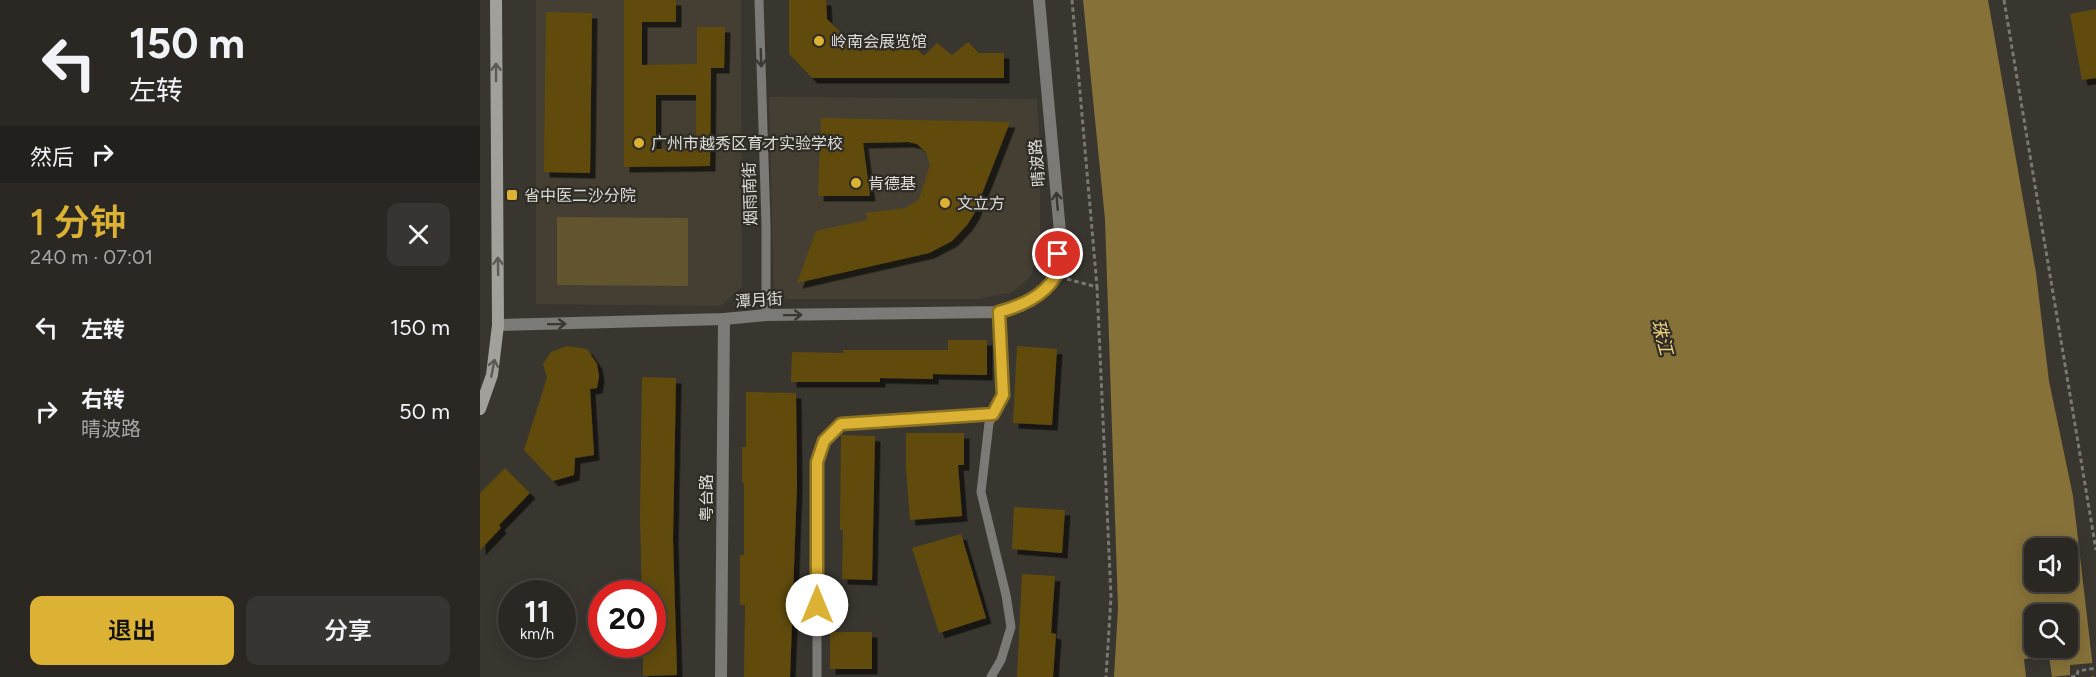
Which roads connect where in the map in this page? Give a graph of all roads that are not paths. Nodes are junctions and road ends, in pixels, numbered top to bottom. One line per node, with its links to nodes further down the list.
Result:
1 (496, 0): 8 (main road, one-way to 1)
2 (759, 0): 6 (lane, 烟雨南街, one-way to 6)
3 (1039, 0): 4 (street, 晴波路, one-way to 3)
4 (1021, 306): 5 (street, 潭月街)
5 (999, 312): 6 (street, 潭月街, one-way to 5); 10 (lane)
6 (766, 315): 7 (street, 潭月街)
7 (724, 319): 8 (street, 潭月街, one-way to 7); 11 (street, 粤台路)
8 (498, 325): 9 (main road, one-way to 8)
9 (480, 409)
10 (993, 414): 12 (lane); 13 (lane)
11 (722, 677)
12 (818, 677)
13 (991, 677)

